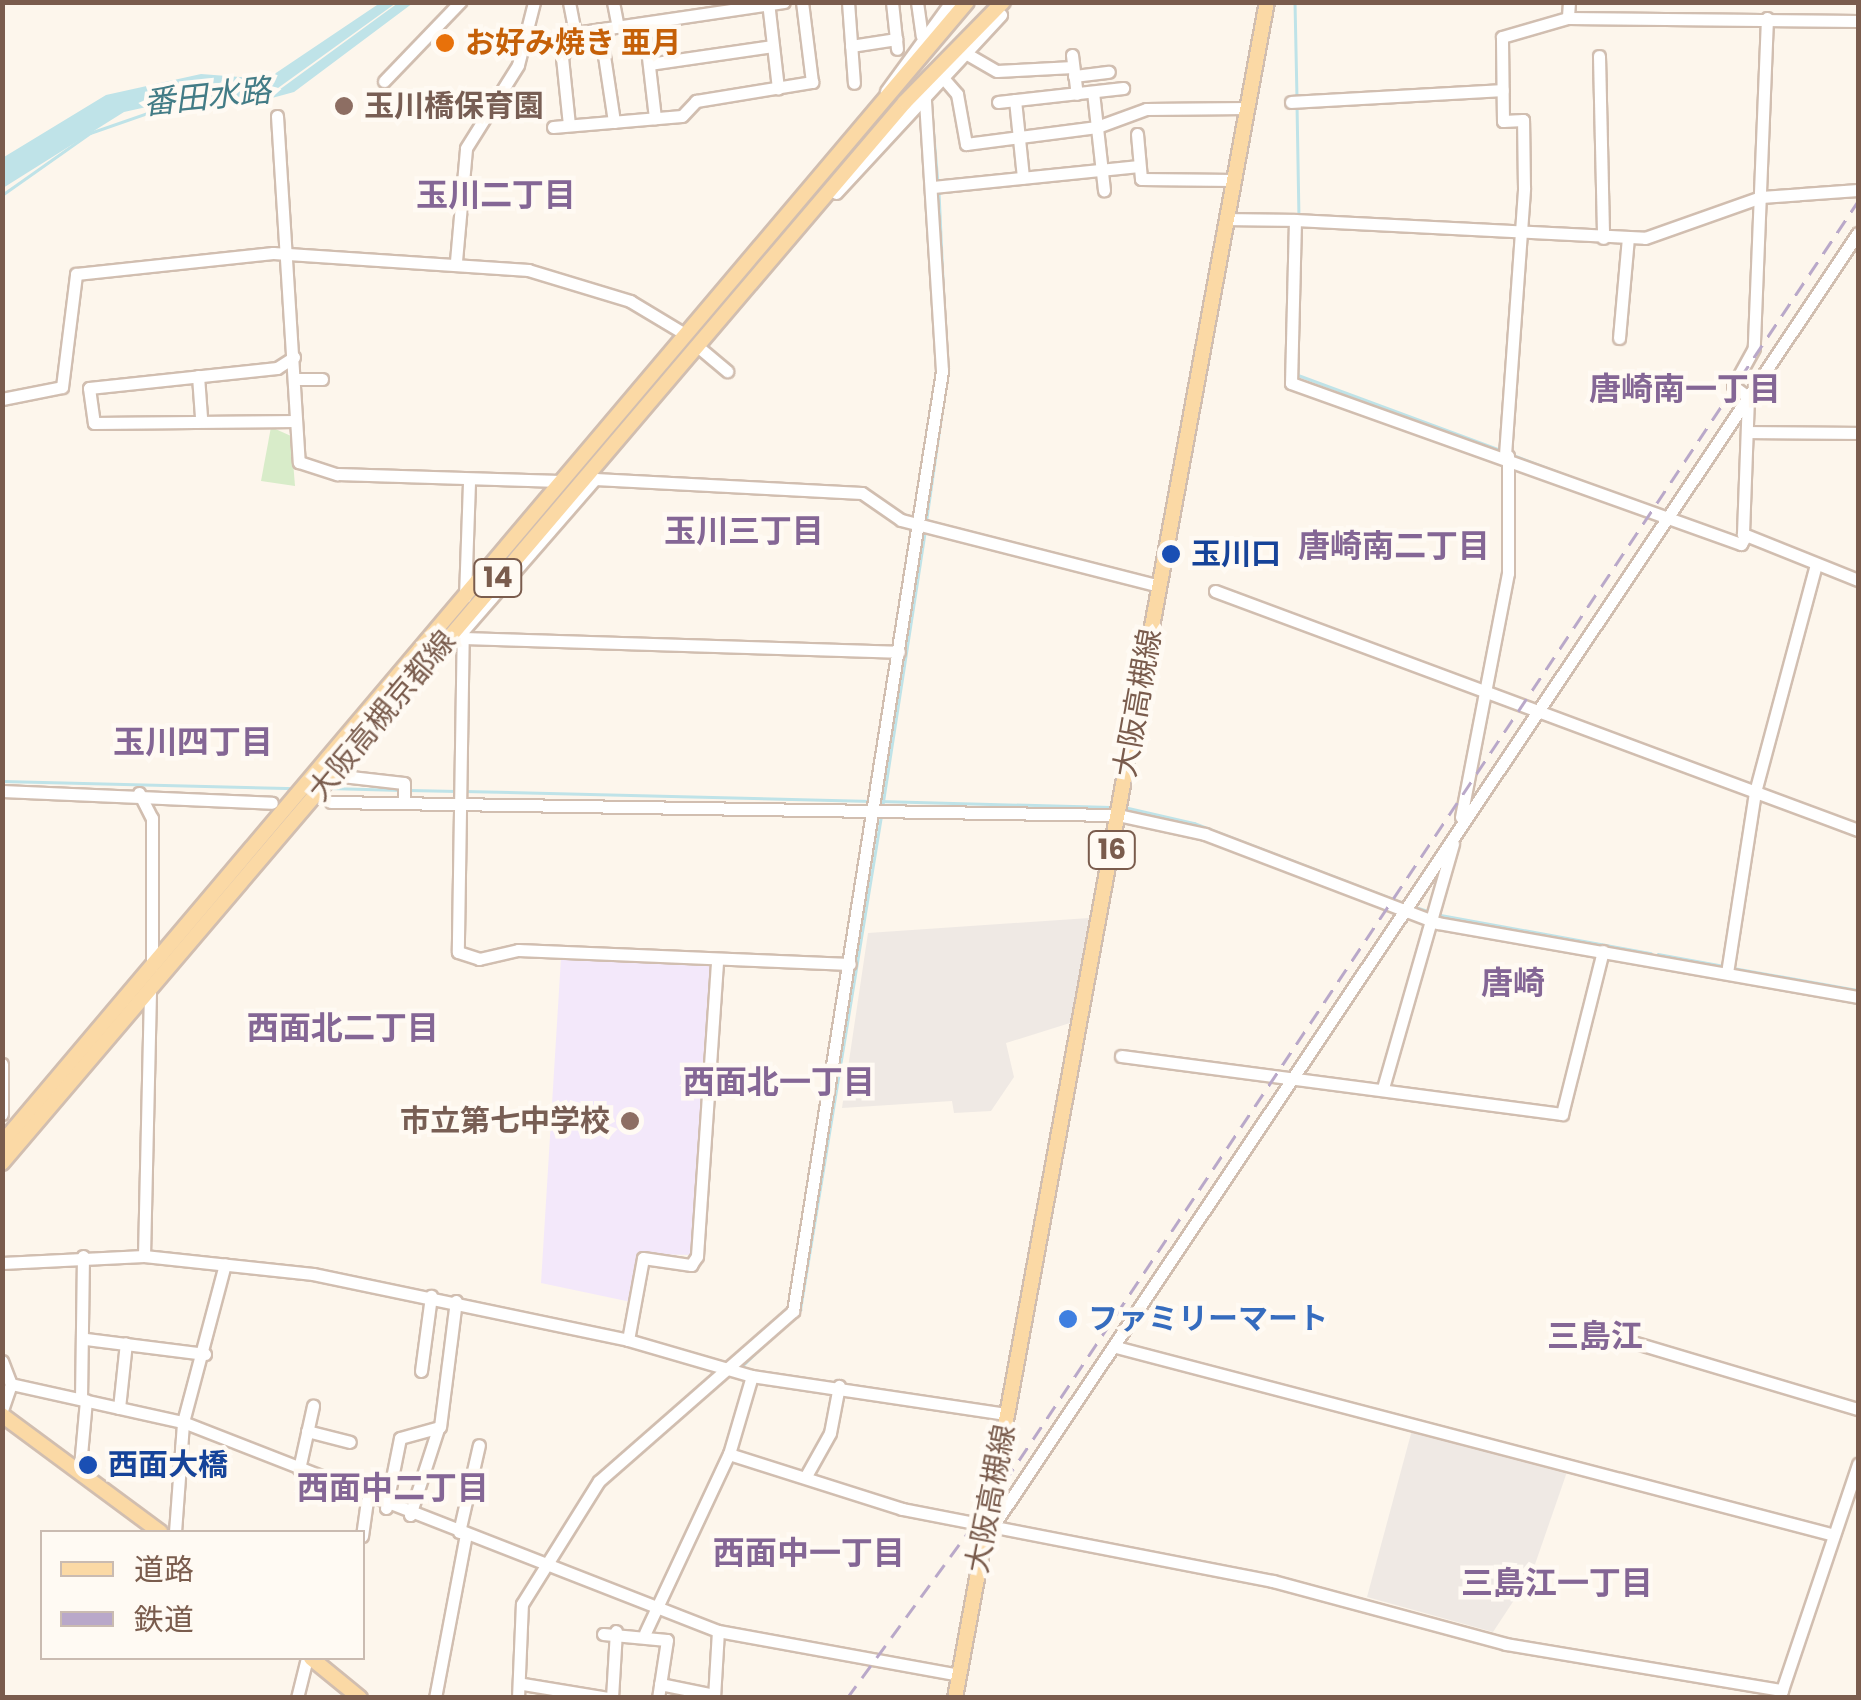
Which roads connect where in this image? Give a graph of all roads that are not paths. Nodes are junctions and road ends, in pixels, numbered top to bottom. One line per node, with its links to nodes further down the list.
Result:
1 (460, 2): 33 (street)
2 (534, 2): 70 (street)
3 (569, 2): 23 (street)
4 (613, 2): 21 (street)
5 (784, 2): 14 (street)
6 (802, 2): 35 (street)
7 (848, 2): 26 (street)
8 (892, 2): 26 (street)
9 (917, 2): 24 (street)
10 (951, 2): 24 (street)
11 (967, 2): 94 (main road, 大阪高槻京都線 / 14)
12 (1268, 2): 44 (main road, 大阪高槻線 / 16)
13 (1569, 2): 17 (street)
14 (768, 4): 15 (street); 25 (street)
15 (724, 7): 20 (street)
16 (1002, 9): 27 (street); 95 (main road, 大阪高槻京都線 / 14)
17 (1568, 18): 18 (street); 37 (street)
18 (1767, 18): 19 (street); 62 (street)
19 (1858, 22)
20 (644, 23): 21 (street); 29 (street)
21 (618, 27): 22 (street)
22 (600, 29): 23 (street); 47 (street)
23 (575, 33): 48 (street)
24 (922, 36): 56 (street)
25 (773, 46): 29 (street); 35 (street)
26 (851, 46): 34 (street)
27 (966, 54): 30 (street); 32 (street)
28 (1600, 56): 67 (street)
29 (649, 64): 46 (street)
30 (1073, 66): 31 (street); 39 (street)
31 (1108, 72)
32 (944, 79): 40 (street); 52 (street)
33 (384, 81)
34 (854, 82)
35 (778, 88): 46 (street)
36 (1123, 88): 38 (street)
37 (1503, 90): 43 (street); 66 (street)
38 (1093, 92): 39 (street); 50 (street)
39 (1077, 94): 41 (street)
40 (925, 97): 58 (street); 61 (street)
41 (1015, 100): 42 (street); 52 (street)
42 (998, 102)
43 (1292, 102)
44 (1248, 108): 50 (street); 57 (main road, 大阪高槻線 / 16)
45 (277, 116): 69 (street)
46 (655, 118): 47 (street)
47 (614, 122): 48 (street)
48 (569, 126): 49 (street)
49 (554, 127)
50 (1097, 127): 52 (street); 54 (street)
51 (1137, 134): 53 (street)
52 (1018, 136): 55 (street)
53 (1140, 166): 54 (street); 57 (street)
54 (1102, 170): 55 (street); 59 (street)
55 (1023, 178): 58 (street)
56 (818, 179)
57 (1234, 180): 63 (main road, 大阪高槻線 / 16)
58 (933, 188): 88 (street)
59 (1104, 190)
60 (1858, 190): 62 (street)
61 (836, 193)
62 (1761, 198): 68 (street); 79 (street)
63 (1227, 220): 64 (street); 92 (main road, 大阪高槻線 / 16)
64 (1295, 220): 66 (street); 85 (street)
65 (1858, 233): 79 (street)
66 (1523, 234): 67 (street); 85 (street)
67 (1603, 238): 68 (street)
68 (1628, 238): 72 (street)
69 (290, 252): 70 (street); 74 (street); 80 (street)
70 (456, 261): 71 (street)
71 (680, 331)
72 (1619, 338)
73 (702, 350): 75 (street)
74 (294, 357): 76 (street); 77 (street)
75 (727, 371)
76 (198, 376): 81 (street); 81 (street)
77 (294, 378): 78 (street); 82 (street)
78 (322, 379)
79 (1748, 397): 83 (street); 87 (street)
80 (2, 399)
81 (201, 417): 82 (street)
82 (296, 421): 86 (street)
83 (1748, 432): 84 (street); 89 (street)
84 (1858, 434)
85 (1507, 456): 87 (street); 97 (street)
86 (469, 482): 94 (street); 94 (street)
87 (1667, 517): 89 (street); 98 (street)
88 (918, 523): 92 (street); 95 (street); 96 (street)
89 (1745, 537): 90 (street)
90 (1816, 564): 91 (street); 101 (street)
91 (1858, 580)
92 (1159, 586): 108 (main road, 大阪高槻線 / 16)
93 (1215, 590): 97 (street)
94 (465, 592): 95 (street); 116 (main road, 大阪高槻京都線 / 14)
95 (462, 629): 96 (street); 99 (main road, 大阪高槻京都線 / 14); 104 (street)
96 (898, 652): 107 (street)
97 (1492, 694): 98 (street); 109 (street)
98 (1538, 710): 101 (street); 109 (street)
99 (333, 775): 103 (street); 118 (main road, 大阪高槻京都線 / 14)
100 (2, 790): 102 (street)
101 (1756, 792): 110 (street); 117 (street)
102 (139, 793): 106 (street); 116 (street)
103 (404, 797): 104 (street); 105 (street)
104 (455, 798): 107 (street); 114 (street)
105 (331, 802)
106 (272, 803)
107 (874, 809): 108 (street); 115 (street)
108 (1118, 816): 111 (street); 150 (main road, 大阪高槻線 / 16)
109 (1458, 829): 111 (street); 112 (street)
110 (1858, 830)
111 (1403, 910): 112 (street); 122 (street)
112 (1429, 920): 113 (street); 123 (street)
113 (1602, 951): 117 (street); 123 (street)
114 (717, 961): 115 (street); 134 (street)
115 (850, 964): 140 (street)
116 (152, 970): 118 (street); 125 (main road, 大阪高槻京都線 / 14)
117 (1727, 973): 119 (street)
118 (149, 990): 126 (main road, 大阪高槻京都線 / 14); 128 (street)
119 (1858, 997)
120 (1122, 1056): 122 (street)
121 (2, 1064): 124 (street)
122 (1291, 1078): 123 (street); 137 (street)
123 (1383, 1088)
124 (2, 1114)
125 (2, 1143)
126 (2, 1163)
127 (84, 1256): 128 (street); 129 (street); 133 (street)
128 (144, 1256): 130 (street)
129 (2, 1263)
130 (225, 1264): 131 (street); 138 (street)
131 (431, 1296): 132 (street); 141 (street)
132 (456, 1301): 134 (street); 152 (street)
133 (86, 1339): 136 (street); 145 (street)
134 (628, 1340): 140 (street)
135 (1636, 1343): 148 (street)
136 (126, 1344): 138 (street); 147 (street)
137 (1116, 1347): 164 (street); 169 (street)
138 (206, 1354): 151 (street)
139 (2, 1361): 143 (street)
140 (727, 1369): 142 (street); 170 (street)
141 (422, 1371)
142 (752, 1376): 144 (street); 156 (street)
143 (11, 1384): 145 (street); 149 (street)
144 (838, 1386): 150 (street); 160 (street)
145 (83, 1400): 147 (street); 158 (street)
146 (313, 1406): 153 (street)
147 (118, 1408): 151 (street)
148 (1858, 1408)
149 (2, 1412): 158 (main road)
150 (1007, 1414): 164 (main road, 大阪高槻線 / 16)
151 (183, 1422): 159 (street); 166 (street)
152 (438, 1429): 162 (street); 163 (street)
153 (308, 1431): 154 (street); 159 (street)
154 (350, 1442)
155 (478, 1445): 168 (street)
156 (729, 1454): 160 (street); 171 (street)
157 (1858, 1464): 169 (street)
158 (80, 1466): 165 (main road)
159 (299, 1470): 161 (street)
160 (806, 1476): 164 (street)
161 (367, 1500): 162 (street); 167 (street)
162 (386, 1508): 163 (street)
163 (410, 1516): 168 (street)
164 (991, 1520): 178 (main road, 大阪高槻線 / 16); 181 (street)
165 (158, 1530)
166 (175, 1530)
167 (363, 1530)
168 (463, 1533): 170 (street); 185 (street)
169 (1834, 1535): 181 (street)
170 (546, 1559): 171 (street); 186 (street)
171 (655, 1600): 173 (street); 175 (street)
172 (616, 1631): 174 (street); 175 (street); 187 (street)
173 (718, 1631): 178 (street); 182 (street)
174 (602, 1634)
175 (645, 1634): 180 (street)
176 (308, 1660): 183 (street)
177 (312, 1660): 184 (main road)
178 (958, 1675): 189 (main road, 大阪高槻線 / 16)
179 (523, 1684): 187 (street)
180 (660, 1684): 182 (street); 188 (street)
181 (1781, 1694)
182 (714, 1696)
183 (297, 1698)
184 (360, 1698)
185 (434, 1698)
186 (518, 1698)
187 (610, 1698)
188 (658, 1698)
189 (954, 1698)

